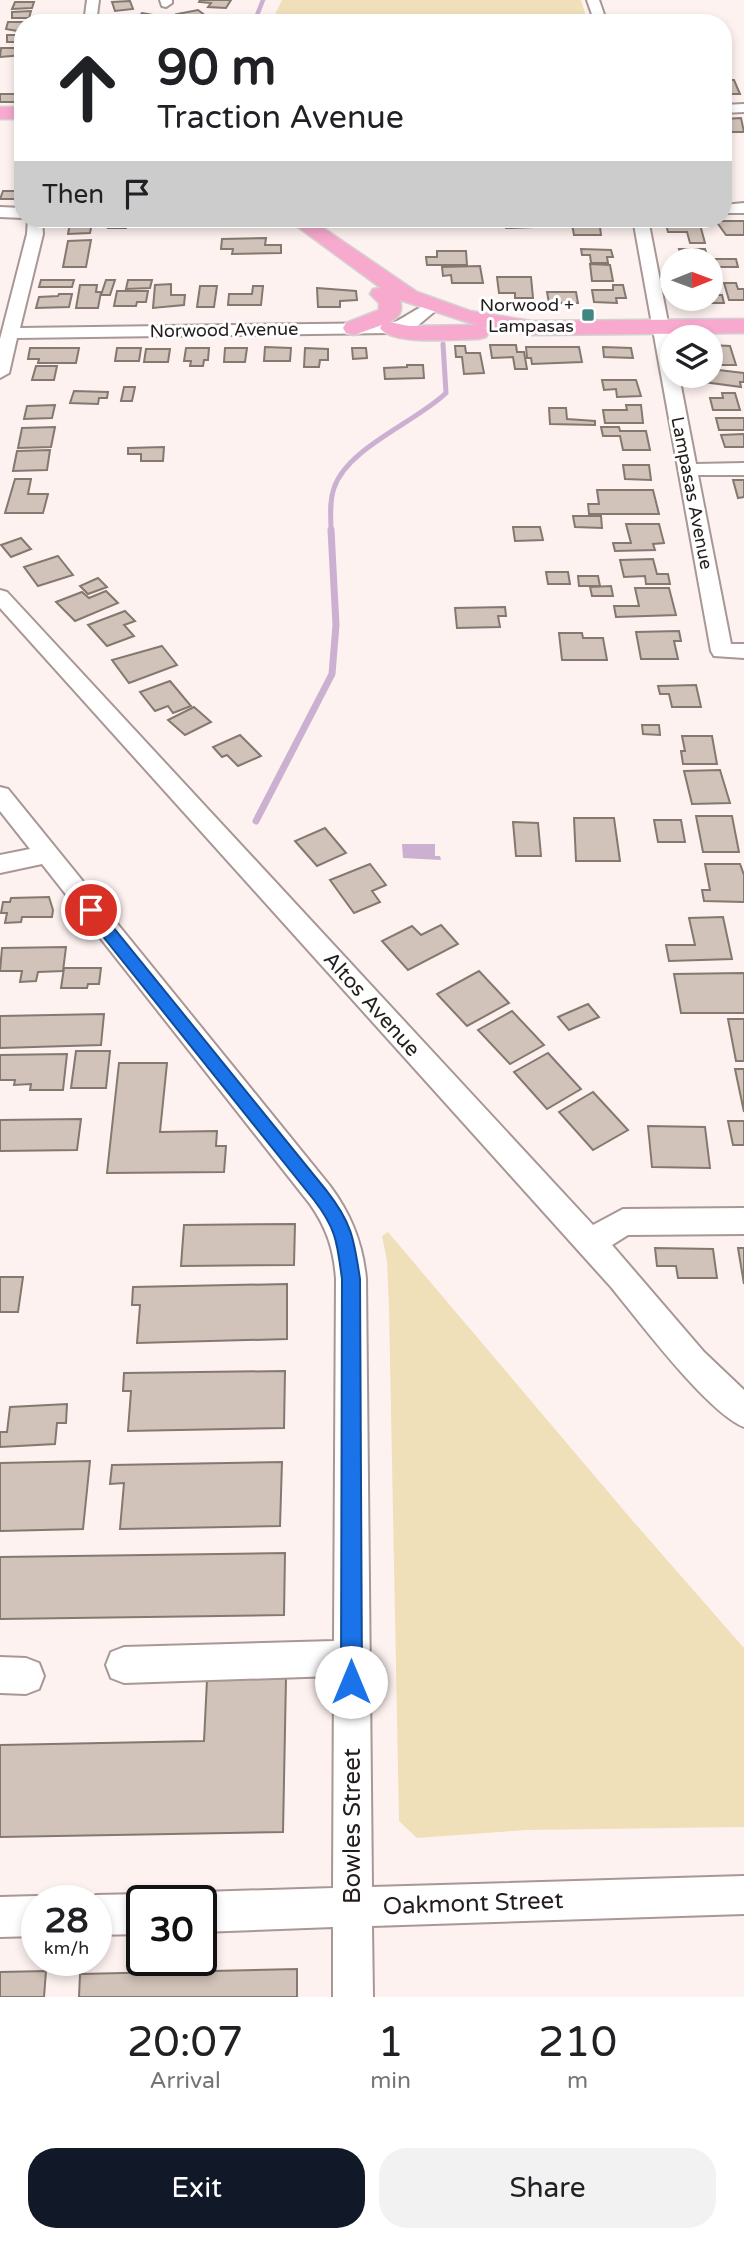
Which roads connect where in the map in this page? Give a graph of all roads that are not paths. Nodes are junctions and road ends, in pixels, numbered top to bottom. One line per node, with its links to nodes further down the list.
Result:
1 (35, 228): 12 (street)
2 (309, 228): 4 (main road)
3 (642, 228): 6 (street, Lampasas Avenue)
4 (327, 241): 5 (main road); 9 (main road)
5 (432, 307): 10 (street, Norwood Avenue); 11 (main road)
6 (660, 326): 11 (main road)
7 (723, 326): 8 (main road)
8 (744, 326)
9 (354, 328): 10 (street, Norwood Avenue); 12 (street, Norwood Avenue)
10 (391, 328): 11 (main road)
11 (549, 328)
12 (11, 333): 13 (street)
13 (0, 373)
14 (672, 388): 16 (street, Lampasas Avenue)
15 (744, 469): 16 (street)
16 (687, 470): 18 (street, Lampasas Avenue)
17 (0, 596): 23 (street, Altos Avenue)
18 (743, 656)
19 (0, 795): 20 (street)
20 (47, 855): 21 (street); 25 (street, Bowles Street)
21 (0, 864)
22 (744, 1221): 23 (street)
23 (590, 1243): 24 (street, Altos Avenue)
24 (744, 1412)
25 (351, 1658): 26 (street); 28 (street, Bowles Street)
26 (124, 1665)
27 (744, 1895): 28 (street, Oakmont Street)
28 (353, 1908): 29 (street, Oakmont Street); 32 (street, Bowles Street)
29 (217, 1912)
30 (21, 1916): 31 (street)
31 (0, 1917)
32 (353, 1997)

